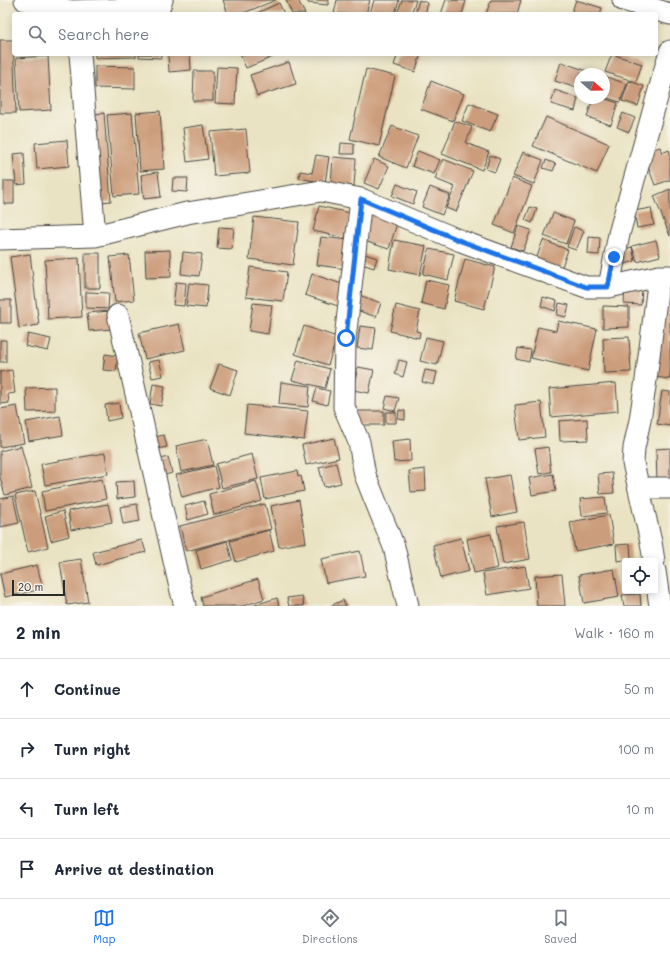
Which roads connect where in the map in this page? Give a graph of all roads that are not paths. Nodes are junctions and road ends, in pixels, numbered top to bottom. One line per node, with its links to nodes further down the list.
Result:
1 (25, 0): 4 (street)
2 (162, 0): 4 (street)
3 (623, 0): 5 (street)
4 (71, 8)
5 (670, 14)
6 (670, 51): 12 (street)
7 (80, 56): 9 (street)
8 (361, 199): 9 (street); 12 (street); 19 (street)
9 (95, 236): 10 (street)
10 (0, 239)
11 (664, 276): 12 (street); 14 (street)
12 (608, 287)
13 (118, 315): 18 (street)
14 (639, 488): 15 (street); 16 (street)
15 (670, 488)
16 (654, 558)
17 (658, 592): 20 (street)
18 (186, 606)
19 (408, 606)
20 (660, 606)

